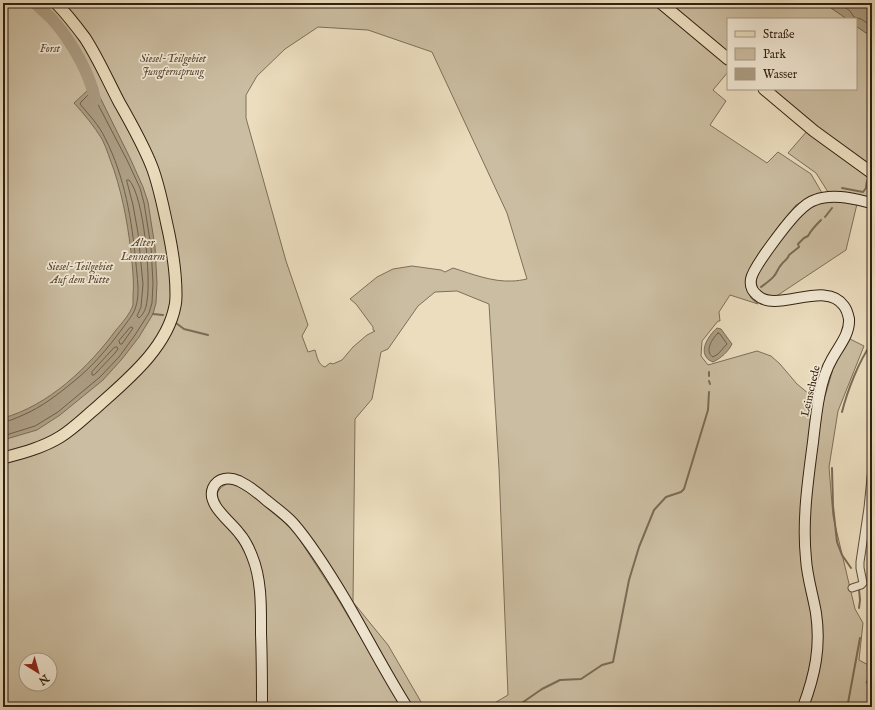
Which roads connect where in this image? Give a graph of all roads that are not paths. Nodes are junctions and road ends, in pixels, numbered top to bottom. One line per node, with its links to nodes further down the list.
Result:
1 (56, 3): 7 (main road)
2 (661, 3): 3 (main road)
3 (727, 58)
4 (765, 90): 5 (main road)
5 (872, 173)
6 (872, 203): 12 (main road, Leinschede)
7 (3, 458)
8 (872, 468): 9 (street)
9 (852, 588)
10 (262, 707): 11 (main road)
11 (407, 707)
12 (804, 707)

